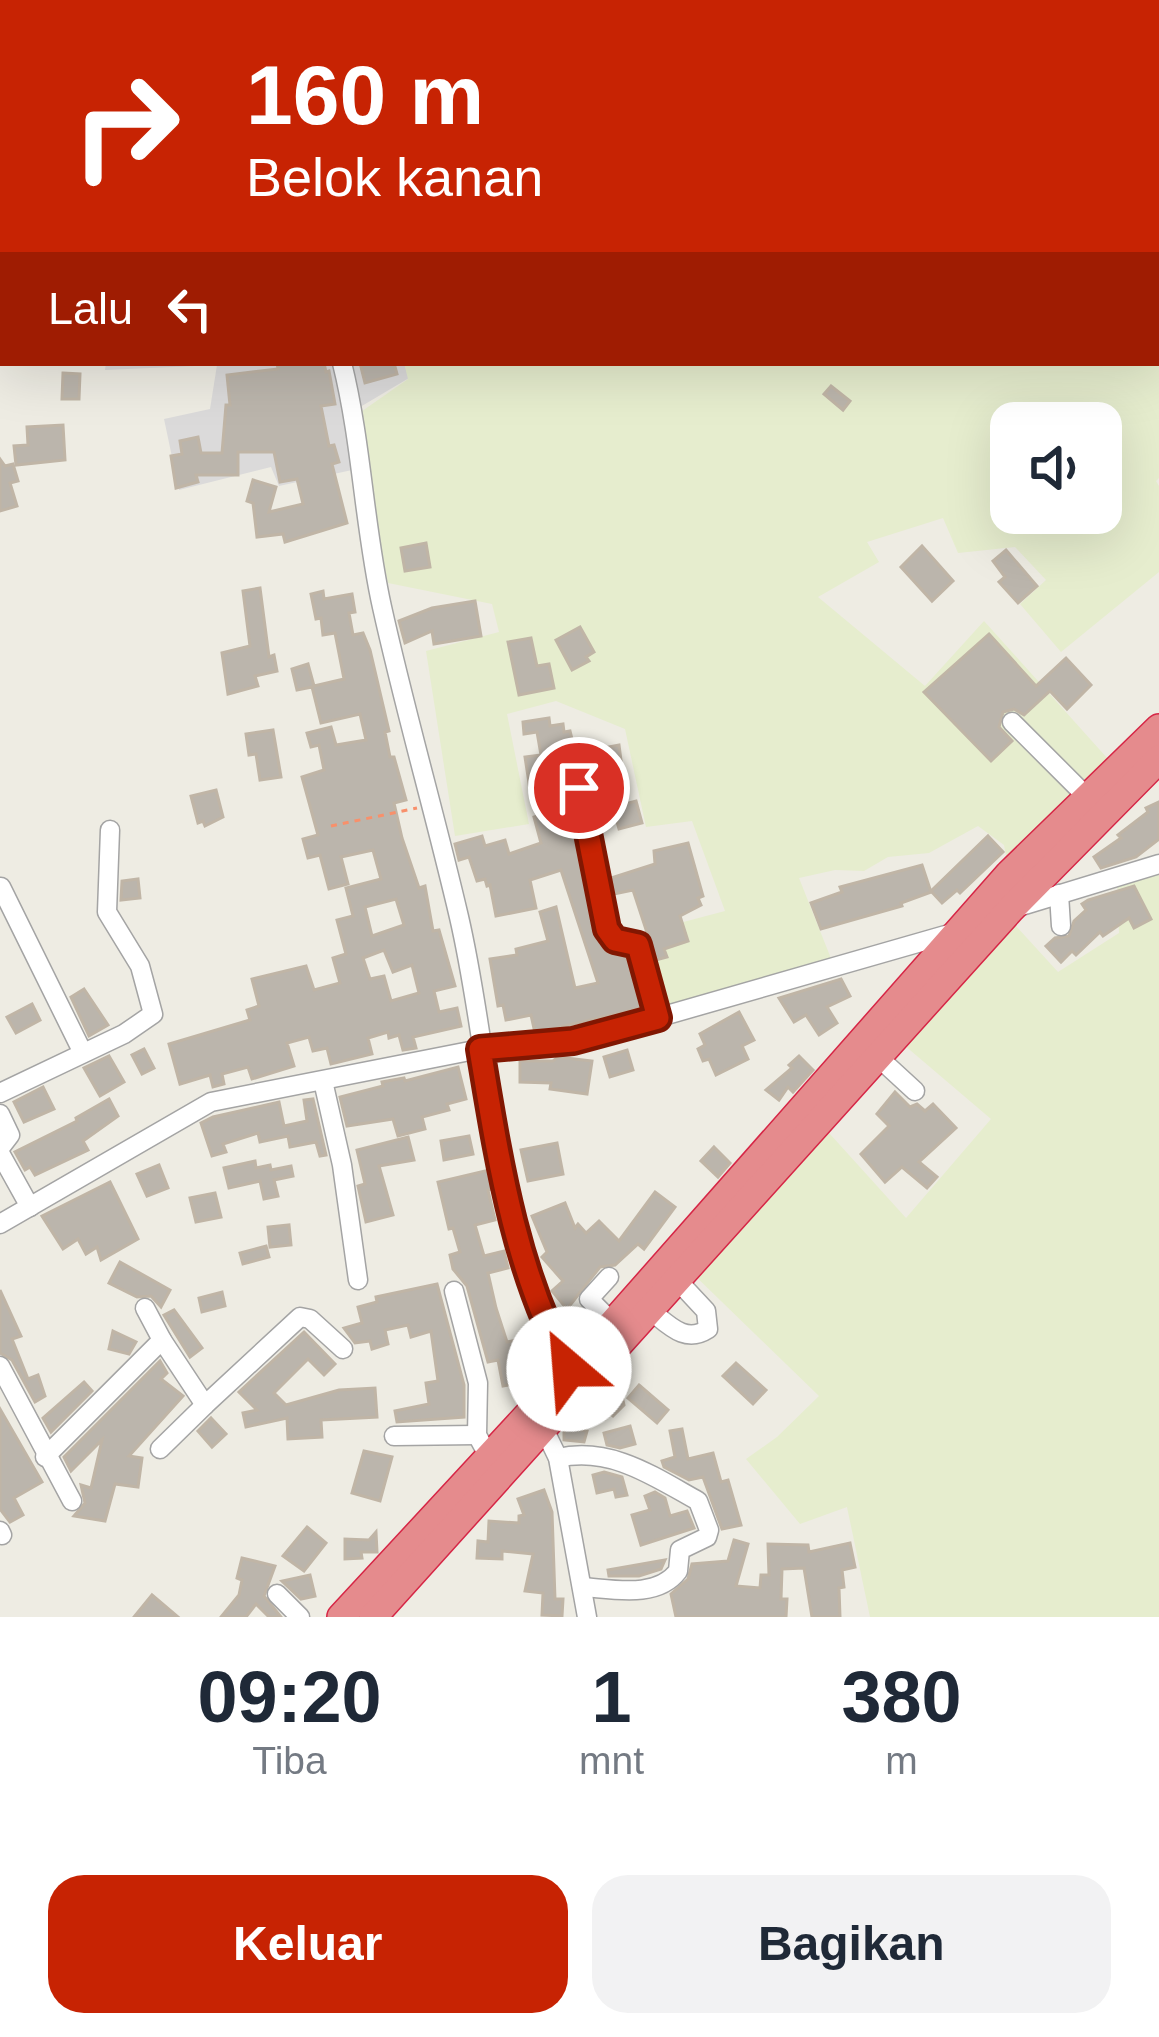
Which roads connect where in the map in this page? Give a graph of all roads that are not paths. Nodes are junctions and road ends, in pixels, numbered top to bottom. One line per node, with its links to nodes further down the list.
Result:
1 (342, 366): 15 (street)
2 (1012, 722): 6 (street)
3 (1159, 728): 6 (highway)
4 (572, 752): 14 (street)
5 (1159, 759): 9 (highway)
6 (1086, 796): 9 (highway)
7 (110, 830): 16 (street)
8 (1159, 864): 9 (street)
9 (1045, 874): 11 (highway); 12 (street); 13 (highway)
10 (1, 886): 16 (street)
11 (1011, 909): 13 (street); 17 (highway)
12 (1061, 926)
13 (964, 929): 14 (street); 31 (highway)
14 (658, 1018): 15 (street)
15 (480, 1049): 18 (street); 35 (street)
16 (82, 1053): 20 (street)
17 (878, 1058): 19 (street); 27 (highway)
18 (323, 1081): 23 (street); 26 (street)
19 (915, 1091)
20 (0, 1093)
21 (0, 1114): 22 (street)
22 (0, 1150): 23 (street)
23 (30, 1207): 24 (street)
24 (0, 1224)
25 (610, 1277): 31 (street)
26 (358, 1280)
27 (678, 1281): 30 (highway); 30 (street)
28 (454, 1292): 39 (street)
29 (145, 1308): 32 (street)
30 (651, 1311): 37 (highway)
31 (613, 1323): 35 (highway)
32 (162, 1340): 36 (street); 41 (street)
33 (344, 1349): 36 (street)
34 (0, 1366): 41 (street)
35 (569, 1369): 39 (highway)
36 (205, 1405): 40 (street)
37 (544, 1430): 42 (street); 48 (highway)
38 (394, 1436): 39 (street)
39 (483, 1446): 47 (highway)
40 (160, 1449)
41 (45, 1456): 43 (street)
42 (558, 1458): 44 (street); 44 (street)
43 (72, 1501)
44 (582, 1588): 49 (street)
45 (277, 1594): 46 (street)
46 (300, 1617)
47 (342, 1617)
48 (374, 1617)
49 (587, 1617)

